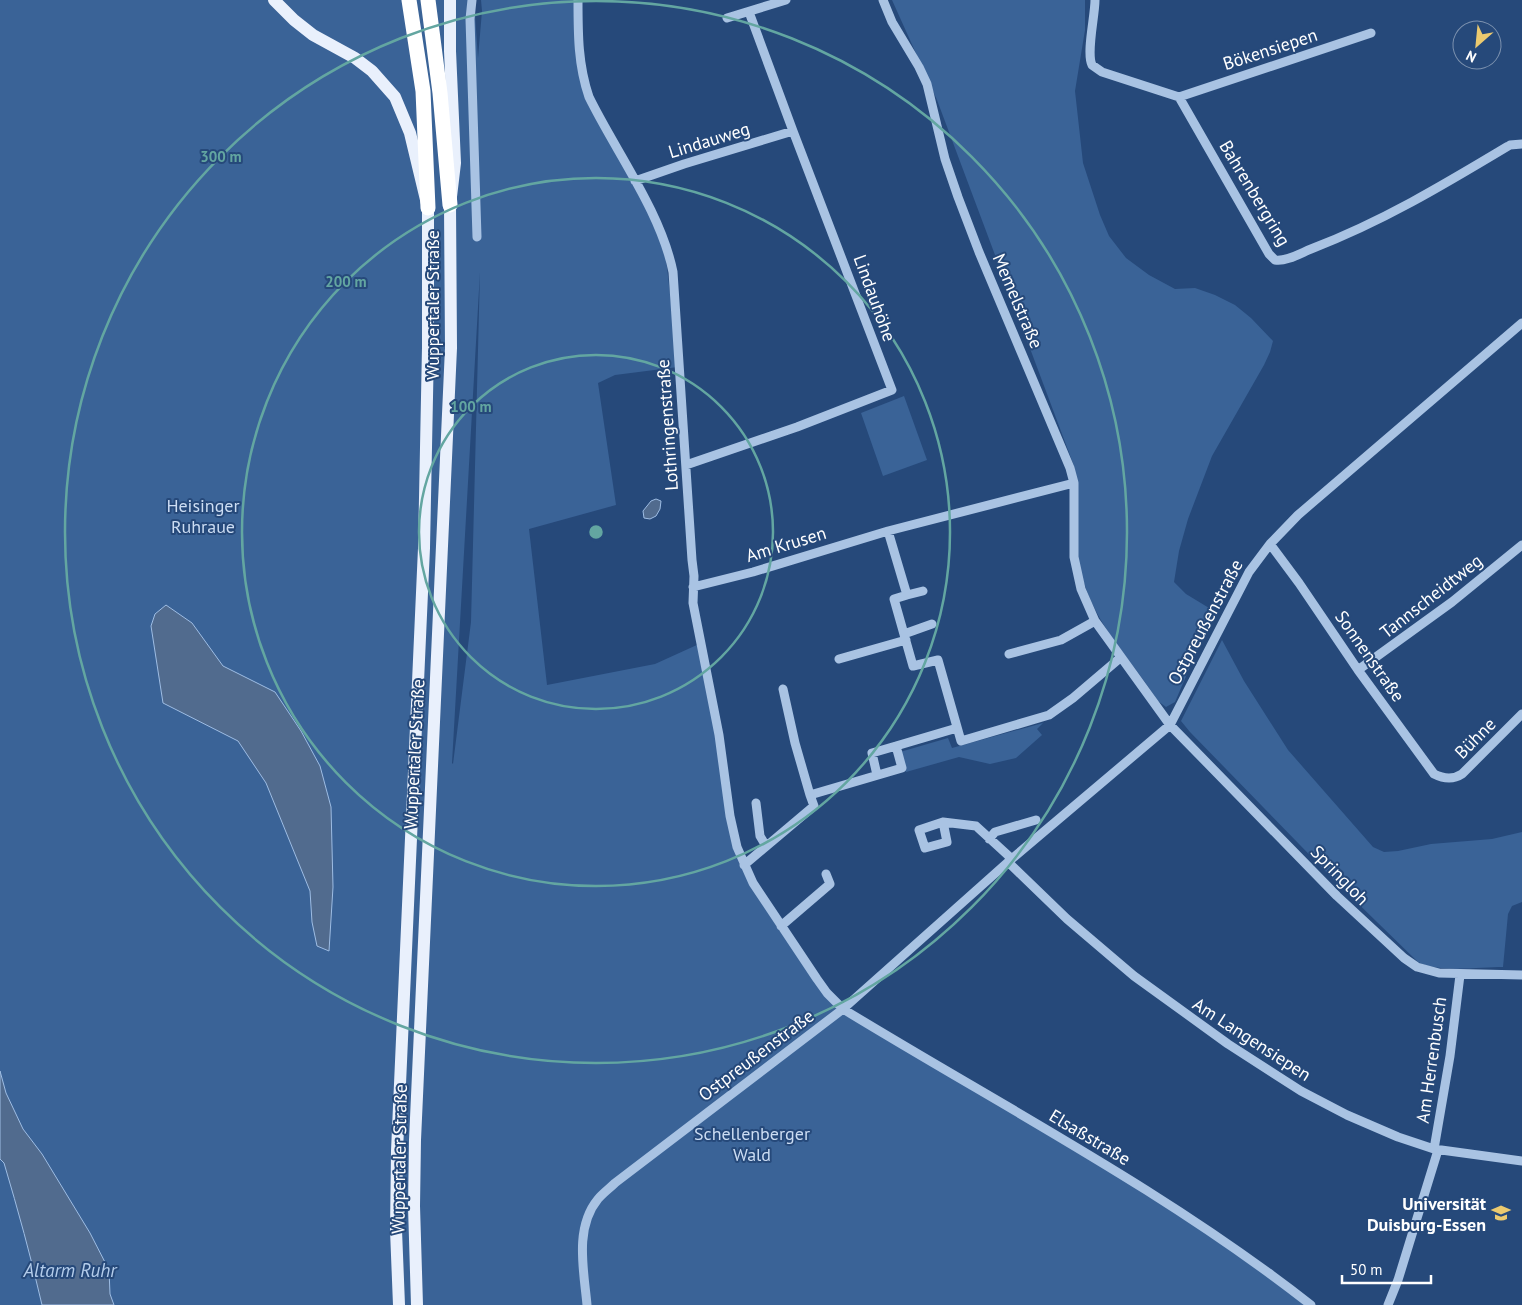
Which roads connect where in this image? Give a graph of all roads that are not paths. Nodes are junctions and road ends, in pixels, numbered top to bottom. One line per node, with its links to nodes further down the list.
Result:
1 (274, 0): 18 (main road, Wuppertaler Straße)
2 (409, 0): 18 (highway)
3 (428, 0): 17 (highway)
4 (450, 0): 17 (main road, Wuppertaler Straße)
5 (472, 0): 19 (street)
6 (578, 0): 16 (street, Lothringenstraße)
7 (786, 0): 10 (street)
8 (883, 0): 22 (street, Memelstraße)
9 (1095, 0): 13 (street)
10 (750, 12): 11 (street); 14 (street, Lindauhöhe)
11 (727, 18)
12 (1371, 33): 13 (street, Bökensiepen)
13 (1179, 97): 15 (street, Bahrenbergring)
14 (793, 132): 16 (street, Lindauweg); 21 (street, Lindauhöhe)
15 (1522, 144)
16 (635, 181): 21 (street, Lothringenstraße)
17 (450, 205): 59 (main road, Wuppertaler Straße)
18 (428, 208): 58 (main road, Wuppertaler Straße)
19 (477, 237)
20 (1522, 323): 24 (street, Ostpreußenstraße)
21 (686, 465): 26 (street, Lothringenstraße)
22 (1074, 484): 23 (street, Am Krusen); 29 (street, Memelstraße)
23 (888, 531): 26 (street, Am Krusen); 28 (street)
24 (1270, 544): 35 (street, Sonnenstraße); 38 (street, Ostpreußenstraße)
25 (1522, 545): 35 (street, Tannscheidtweg)
26 (693, 587): 50 (street, Lothringenstraße)
27 (923, 591): 28 (street)
28 (906, 595): 31 (street)
29 (1096, 622): 32 (street); 33 (street, Memelstraße)
30 (932, 624): 31 (street)
31 (905, 637): 34 (street); 39 (street)
32 (1009, 654)
33 (1120, 658): 38 (street, Memelstraße); 39 (street)
34 (839, 659)
35 (1358, 670): 42 (street, Sonnenstraße)
36 (783, 689): 43 (street)
37 (1522, 714): 42 (street, Bühne)
38 (1170, 725): 49 (street, Ostpreußenstraße); 53 (street, Springloh)
39 (957, 728): 40 (street)
40 (896, 746): 41 (street); 41 (street)
41 (877, 775): 43 (street)
42 (1448, 779)
43 (810, 795): 48 (street)
44 (756, 803): 48 (street)
45 (1036, 820): 47 (street)
46 (943, 822): 47 (street)
47 (989, 838): 49 (street)
48 (766, 846): 50 (street)
49 (1010, 860): 55 (street, Ostpreußenstraße); 56 (street, Am Langensiepen)
50 (744, 864): 52 (street, Lothringenstraße)
51 (826, 874): 52 (street)
52 (781, 926): 55 (street, Lothringenstraße)
53 (1460, 975): 54 (street, Springloh); 56 (street, Am Herrenbusch)
54 (1522, 975)
55 (843, 1008): 60 (street, Ostpreußenstraße); 61 (street, Elsaßstraße)
56 (1436, 1150): 57 (street, Am Langensiepen); 62 (street, Am Herrenbusch)
57 (1522, 1161)
58 (399, 1305)
59 (417, 1305)
60 (587, 1305)
61 (1311, 1305)
62 (1388, 1305)

